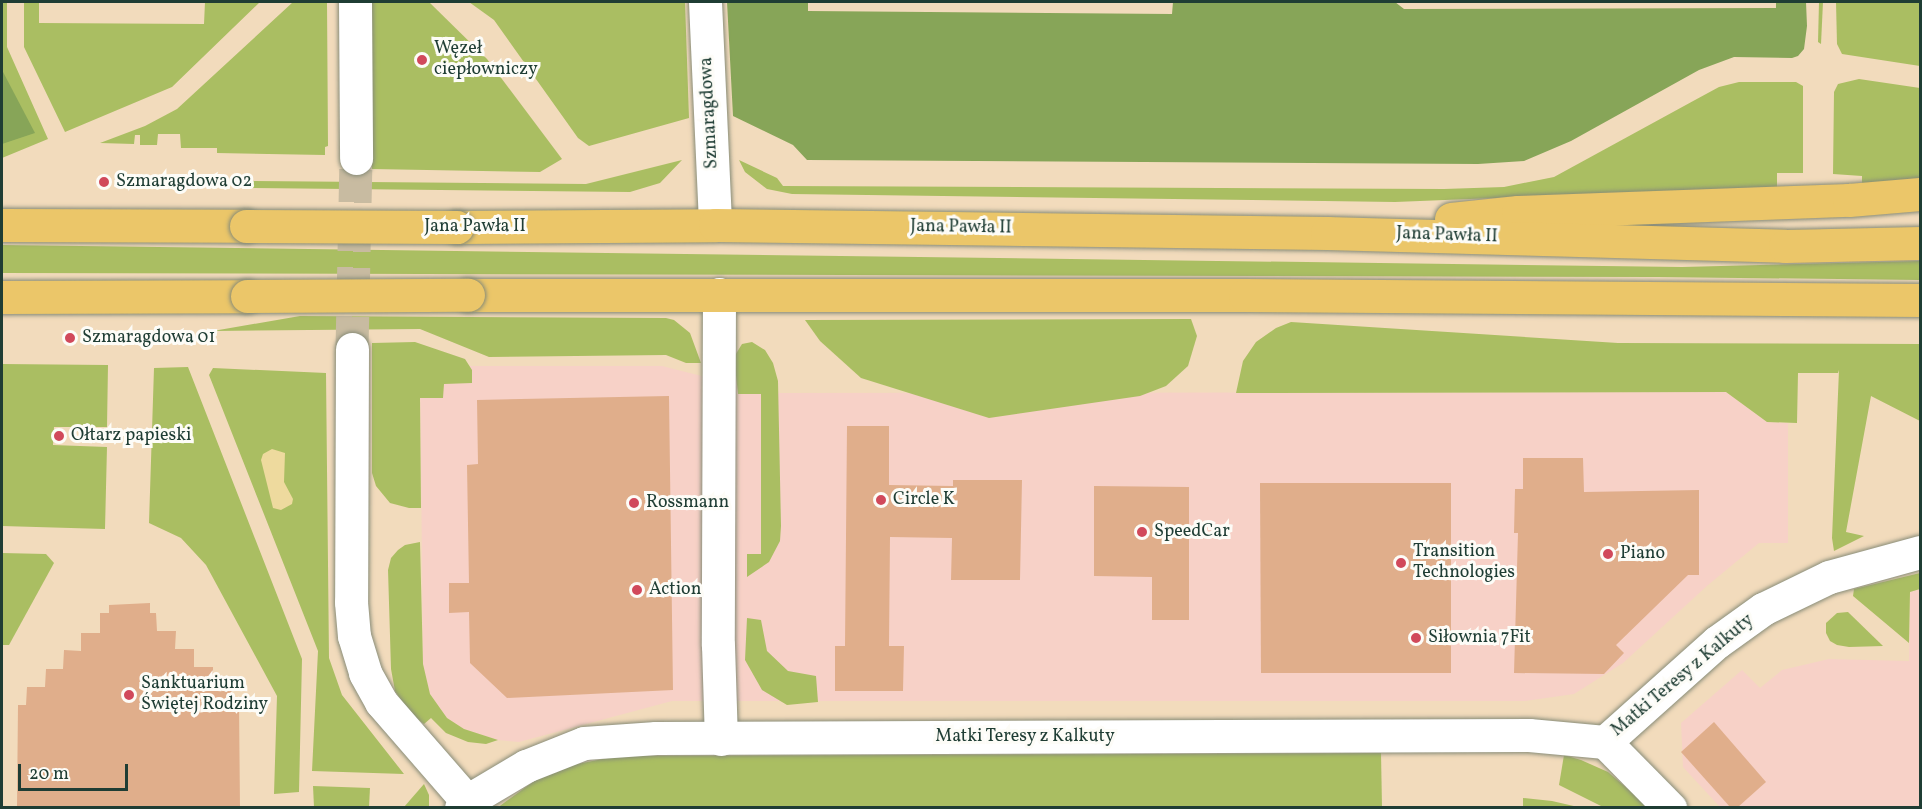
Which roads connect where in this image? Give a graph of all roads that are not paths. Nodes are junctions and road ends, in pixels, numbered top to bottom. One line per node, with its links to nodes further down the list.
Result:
1 (354, 2): 3 (street)
2 (705, 2): 6 (street, Szmaragdowa)
3 (356, 158)
4 (1920, 194): 7 (main road)
5 (2, 225): 6 (main road, Jana Pawła II, bridge)
6 (715, 225): 7 (main road, Jana Pawła II)
7 (1327, 233): 8 (main road, Jana Pawła II)
8 (1920, 243)
9 (719, 294): 10 (main road, bridge); 11 (main road); 16 (street)
10 (2, 297)
11 (1920, 300)
12 (352, 349): 18 (street)
13 (1920, 535): 15 (street, Matki Teresy z Kalkuty)
14 (1920, 552): 15 (street, Matki Teresy z Kalkuty)
15 (1860, 567): 17 (street, Matki Teresy z Kalkuty)
16 (721, 739): 17 (street, Matki Teresy z Kalkuty); 18 (street, Matki Teresy z Kalkuty)
17 (1605, 742): 19 (street, Matki Teresy z Kalkuty)
18 (464, 804)
19 (1670, 807)

